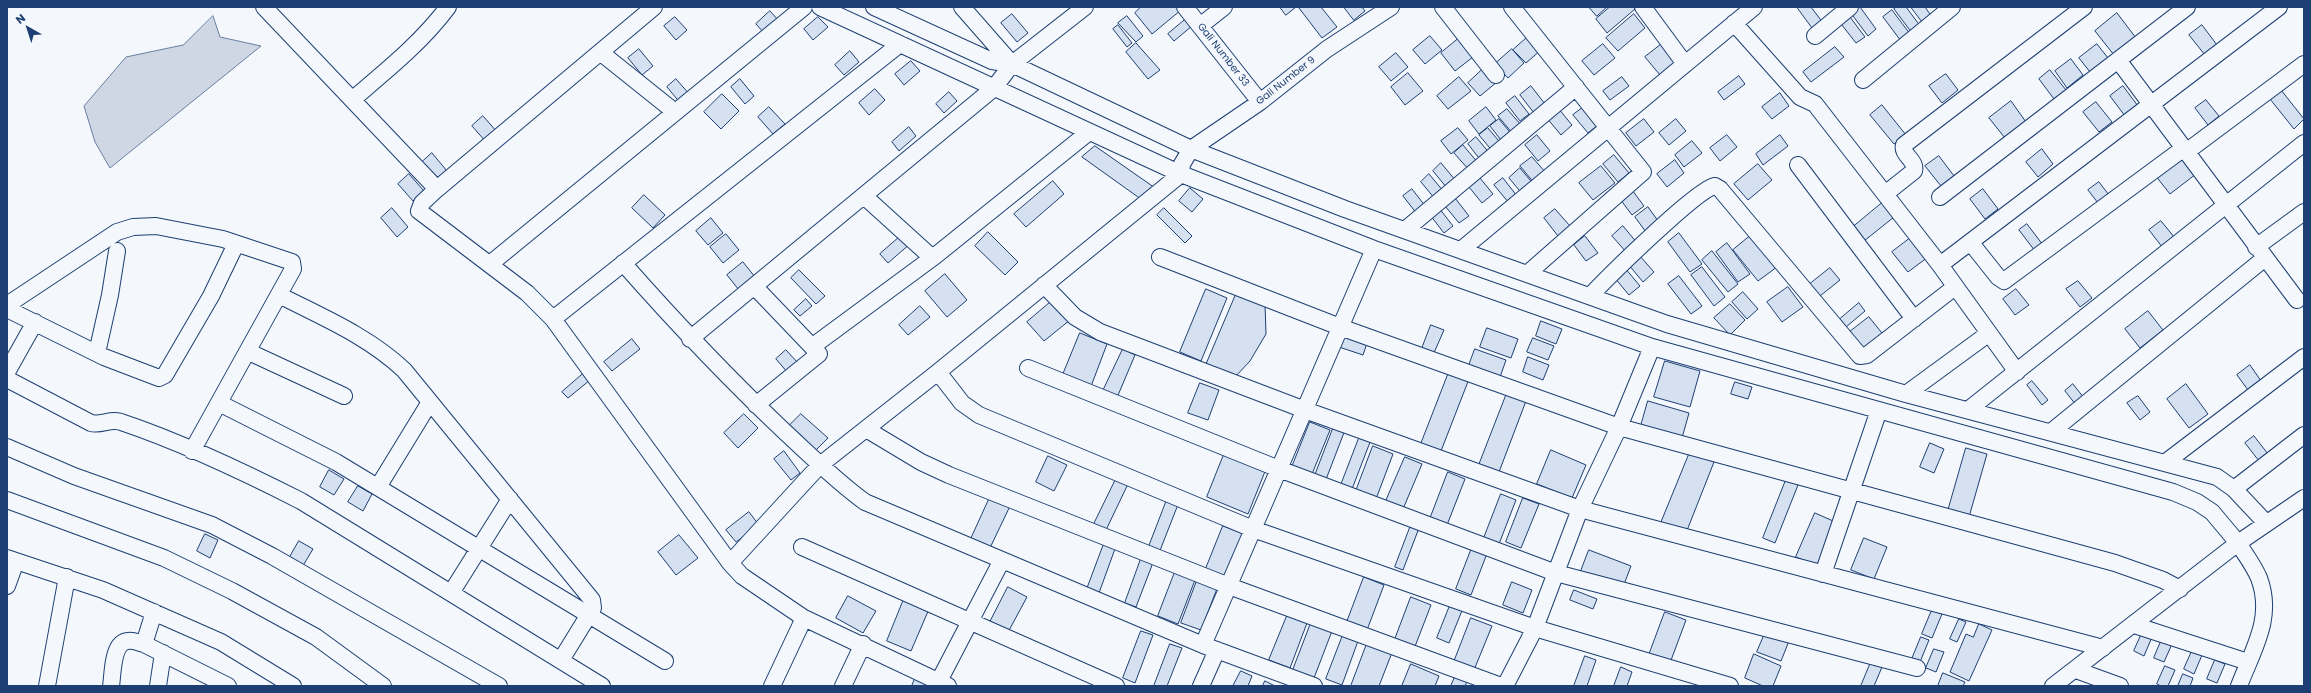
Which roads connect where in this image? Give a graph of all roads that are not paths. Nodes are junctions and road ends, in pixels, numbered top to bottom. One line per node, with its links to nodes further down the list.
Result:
1 (264, 7): 34 (street)
2 (448, 7): 34 (street)
3 (654, 7): 25 (street)
4 (804, 7): 37 (street)
5 (820, 7): 20 (street)
6 (962, 7): 27 (street)
7 (1085, 7): 27 (street)
8 (1185, 7): 22 (street, Gali Number 33)
9 (1224, 7): 22 (street)
10 (1391, 7): 35 (street, Gali Number 9)
11 (1443, 7): 30 (street)
12 (1512, 7): 32 (street)
13 (1644, 7): 28 (street)
14 (1754, 7): 21 (street)
15 (1850, 7): 23 (street)
16 (1952, 7): 31 (street)
17 (2084, 7): 45 (street)
18 (2187, 7): 26 (street)
19 (2279, 7): 36 (street)
20 (874, 16): 24 (street); 24 (street)
21 (1734, 23): 28 (street); 45 (street)
22 (1200, 26): 35 (street, Gali Number 33)
23 (1815, 36)
24 (909, 37): 27 (street); 33 (street); 59 (street)
25 (600, 52): 37 (street); 44 (street)
26 (2118, 60): 36 (street); 47 (street)
27 (1012, 64): 33 (street); 42 (street)
28 (1685, 64): 38 (street)
29 (2304, 64): 41 (street)
30 (1496, 75)
31 (1863, 80)
32 (1576, 87): 38 (street); 50 (street)
33 (994, 88): 39 (street); 46 (street)
34 (353, 99): 44 (street)
35 (1260, 102): 42 (street, Gali Number 9)
36 (2151, 105): 41 (street); 51 (street)
37 (675, 112): 60 (street)
38 (1608, 127): 54 (street); 62 (street)
39 (1089, 132): 42 (street); 57 (street)
40 (2304, 143): 48 (street)
41 (2185, 150): 48 (street); 51 (street)
42 (1184, 161): 50 (street); 53 (street); 63 (street, Gali Number 9)
43 (1798, 165): 72 (street)
44 (437, 189): 60 (street)
45 (1885, 194): 61 (street)
46 (864, 196): 57 (street); 64 (street)
47 (1940, 196)
48 (2226, 204): 56 (street); 85 (street)
49 (2304, 212): 56 (street)
50 (1405, 230): 54 (street)
51 (1971, 243): 61 (street)
52 (236, 244): 66 (street); 69 (street); 80 (street)
53 (1374, 249): 74 (street); 78 (street)
54 (1461, 250): 62 (street)
55 (117, 251): 80 (street)
56 (2260, 253): 68 (street); 97 (street)
57 (935, 256): 77 (street)
58 (1160, 257): 74 (street)
59 (623, 263): 71 (street); 76 (street)
60 (490, 264): 71 (street)
61 (1940, 265): 65 (street)
62 (1527, 274): 67 (street)
63 (1044, 284): 84 (street, Gali Number 9); 92 (street)
64 (754, 286): 76 (street); 77 (street)
65 (1955, 287): 72 (street); 75 (street)
66 (279, 295): 79 (street); 89 (street)
67 (1590, 295): 72 (street); 87 (street)
68 (2297, 300)
69 (7, 305)
70 (7, 309): 73 (street)
71 (553, 318): 117 (street)
72 (1914, 319)
73 (35, 322): 80 (street); 83 (street)
74 (1340, 327): 92 (street); 95 (street)
75 (1988, 334): 85 (street); 87 (street)
76 (690, 339): 91 (street)
77 (813, 346): 91 (street)
78 (1652, 347): 93 (street); 95 (street)
79 (249, 352): 88 (street); 90 (street)
80 (97, 353)
81 (2304, 357): 101 (street)
82 (1028, 368): 103 (street)
83 (7, 372)
84 (938, 372): 96 (street, Gali Number 9); 111 (street)
85 (2017, 372): 94 (street)
86 (7, 379): 100 (street)
87 (1906, 394): 94 (street)
88 (344, 396)
89 (430, 402): 104 (street); 108 (street)
90 (219, 403): 100 (street); 104 (street)
91 (756, 405): 102 (street)
92 (1305, 410): 103 (street); 110 (street)
93 (1879, 410): 106 (street); 112 (street)
94 (1968, 410): 97 (street)
95 (1618, 427): 106 (street); 110 (street)
96 (866, 429): 102 (street, Gali Number 9); 122 (street)
97 (2051, 432): 101 (street)
98 (2304, 435): 105 (street)
99 (7, 447): 148 (street)
100 (192, 451): 124 (street)
101 (2166, 462): 105 (street)
102 (820, 465): 116 (street); 117 (street, Gali Number 9)
103 (1279, 469): 111 (street); 118 (street)
104 (378, 487): 114 (street)
105 (2234, 489): 112 (street)
106 (1852, 490): 119 (street); 123 (street)
107 (2304, 498): 112 (street)
108 (510, 499): 114 (street); 126 (street)
109 (7, 500): 147 (street)
110 (1580, 509): 118 (street); 119 (street)
111 (1253, 529): 122 (street); 130 (street)
112 (2251, 534): 123 (street); 138 (street)
113 (802, 547): 128 (street)
114 (479, 548): 124 (street); 126 (street)
115 (11, 560): 120 (street); 121 (street)
116 (1002, 560): 128 (street); 133 (street)
117 (730, 563): 127 (street)
118 (1556, 573): 130 (street); 139 (street)
119 (1823, 574): 134 (street)
120 (67, 577): 125 (street); 143 (street)
121 (7, 586)
122 (1229, 586): 133 (street); 155 (street)
123 (2180, 589): 129 (street)
124 (452, 593): 136 (street)
125 (154, 612): 131 (street); 146 (street)
126 (589, 615): 136 (street); 137 (street)
127 (804, 618): 132 (street); 150 (street)
128 (970, 623): 142 (street); 152 (street)
129 (2134, 625): 134 (street); 138 (street)
130 (1535, 628): 156 (street); 157 (street)
131 (144, 644): 135 (street); 144 (street)
132 (863, 644): 142 (street); 151 (street)
133 (1210, 648): 153 (street); 154 (street)
134 (2103, 648): 140 (street)
135 (163, 653): 141 (street); 145 (street)
136 (561, 660): 149 (street)
137 (665, 661)
138 (2248, 662): 160 (street)
139 (1917, 668)
140 (2076, 670): 158 (street); 159 (street)
141 (219, 683)
142 (945, 685)
143 (47, 686)
144 (111, 686)
145 (158, 686)
146 (293, 686)
147 (383, 686)
148 (499, 686)
149 (602, 686)
150 (772, 686)
151 (843, 686)
152 (1116, 686)
153 (1201, 686)
154 (1314, 686)
155 (1501, 686)
156 (1505, 686)
157 (1730, 686)
158 (2053, 686)
159 (2120, 686)
160 (2239, 686)

